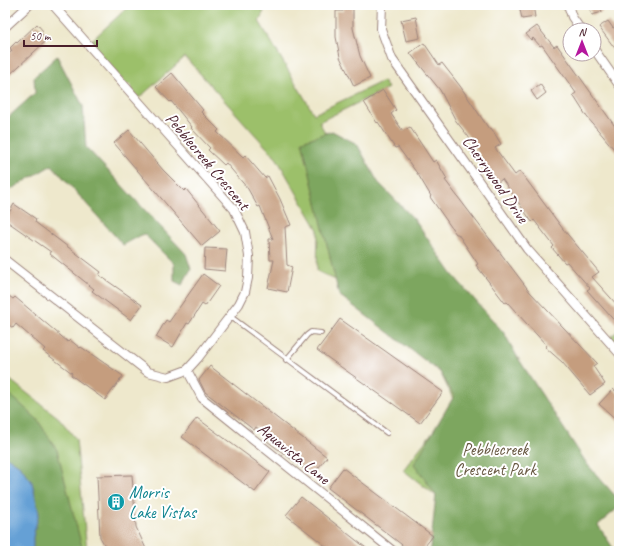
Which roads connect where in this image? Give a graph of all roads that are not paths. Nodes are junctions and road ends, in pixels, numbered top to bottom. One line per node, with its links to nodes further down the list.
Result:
1 (29, 5): 6 (street)
2 (53, 5): 10 (street, Pebblecreek Crescent)
3 (382, 5): 12 (street, Cherrywood Drive)
4 (568, 5): 5 (street)
5 (575, 22)
6 (5, 27)
7 (602, 61): 8 (street)
8 (619, 85)
9 (5, 260): 14 (street)
10 (231, 317): 13 (lane); 14 (street, Pebblecreek Crescent)
11 (321, 333): 13 (lane)
12 (619, 353)
13 (286, 360): 15 (lane)
14 (187, 370): 16 (street, Aquavista Lane)
15 (387, 434)
16 (394, 551)

